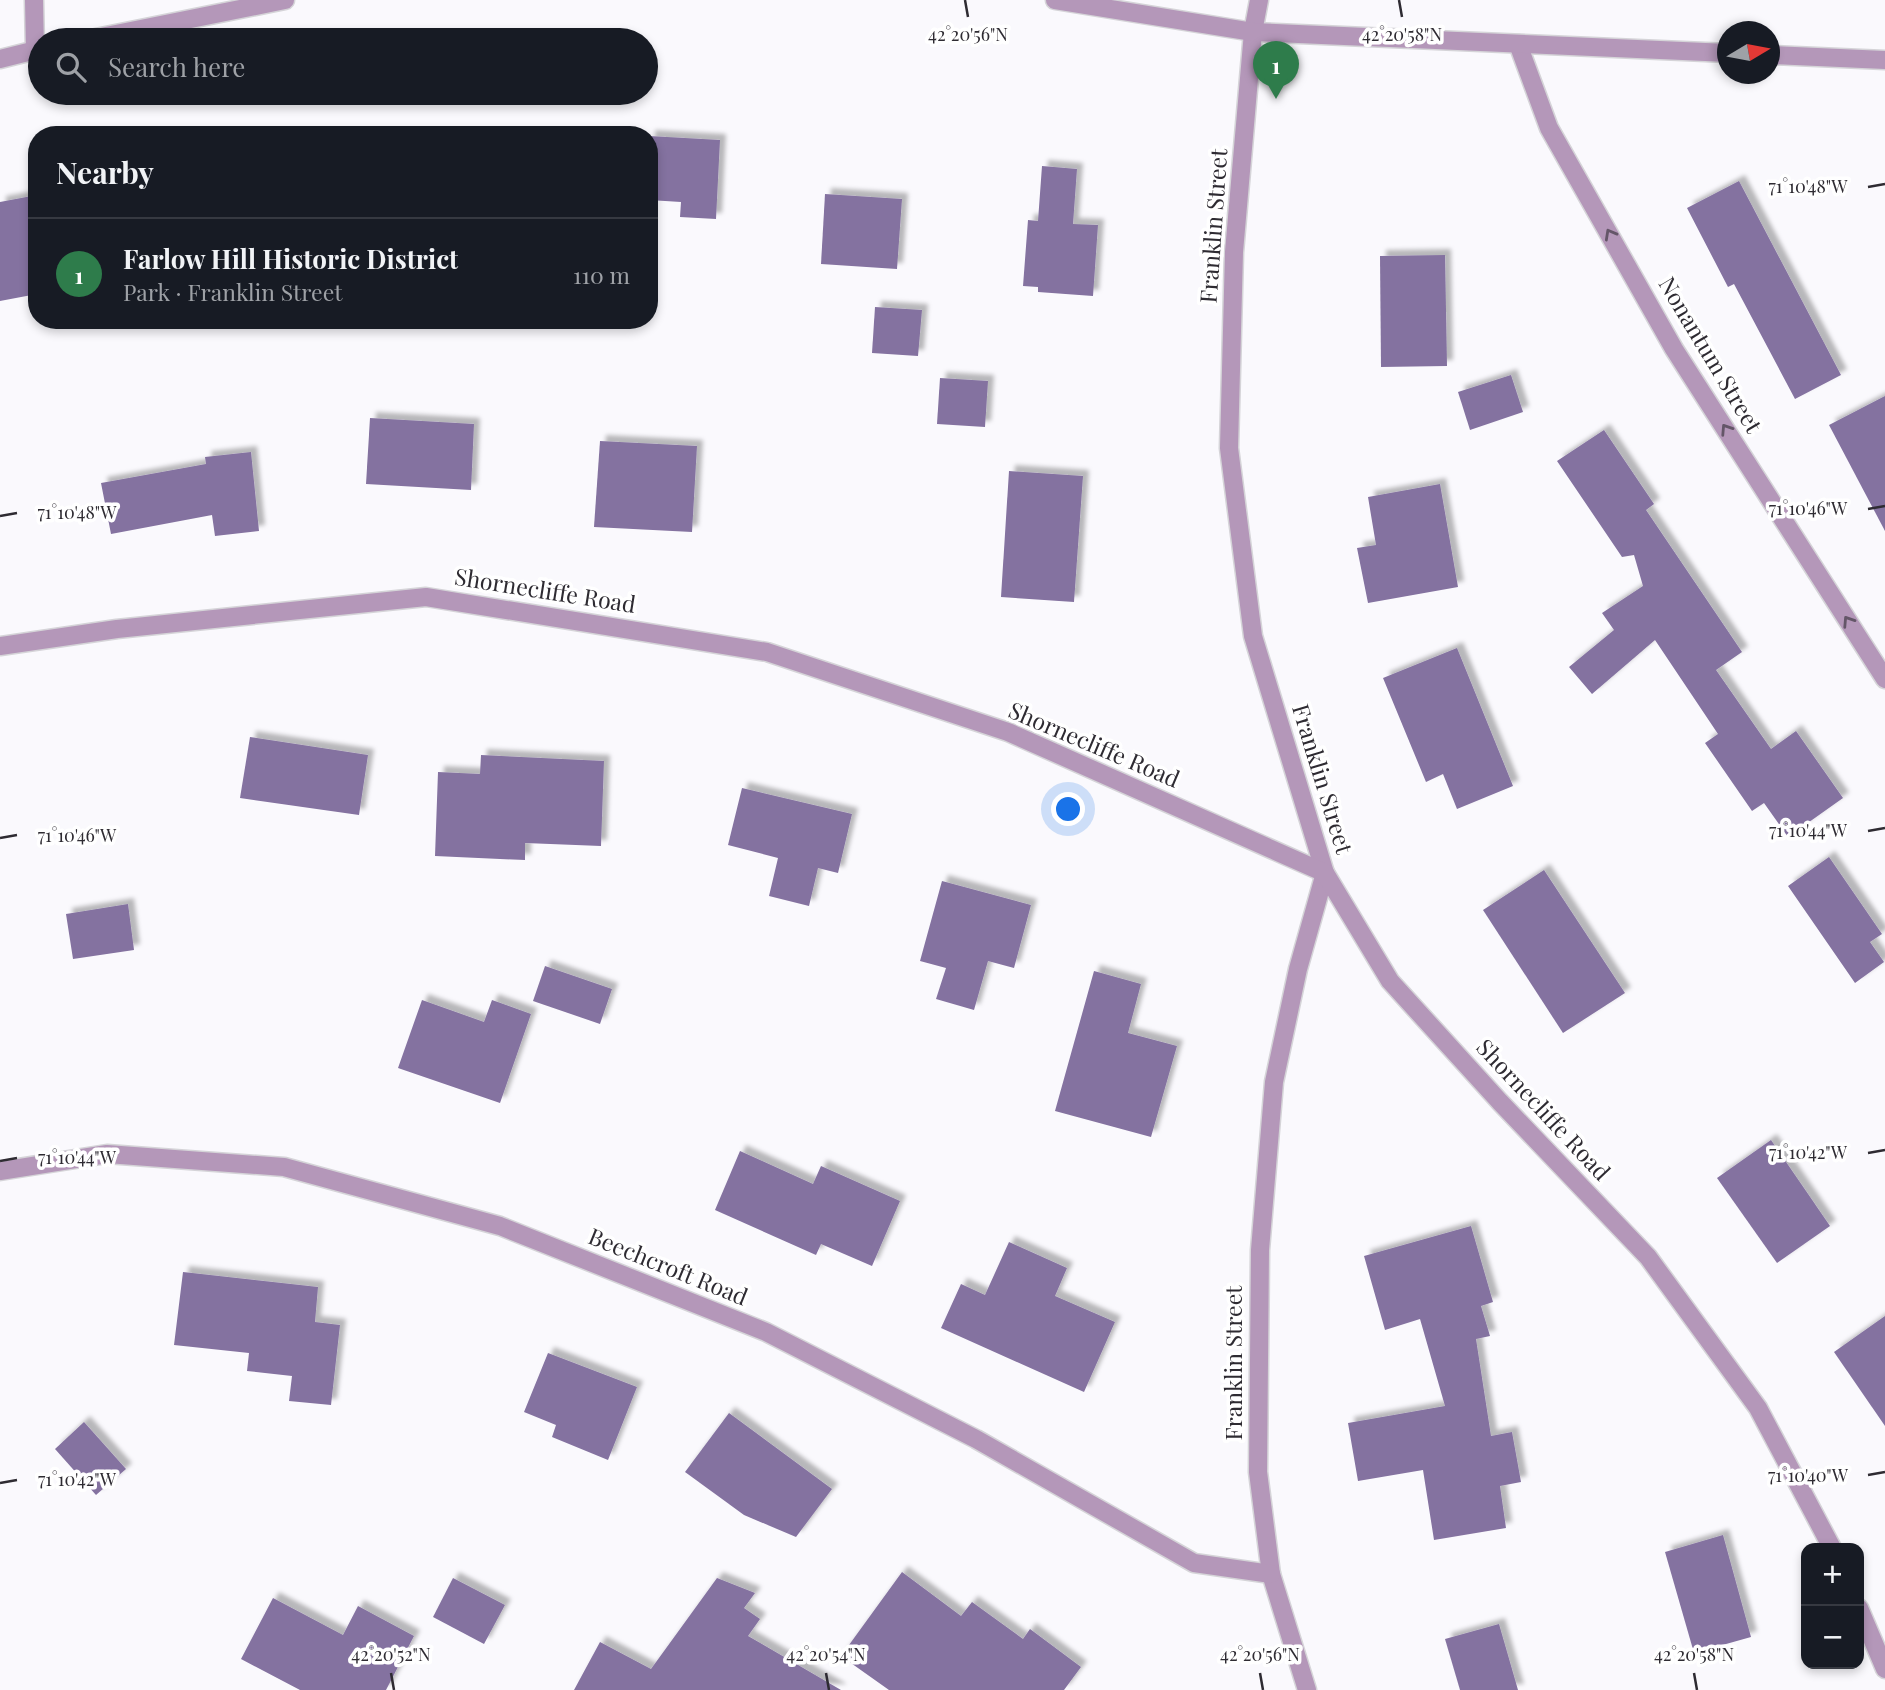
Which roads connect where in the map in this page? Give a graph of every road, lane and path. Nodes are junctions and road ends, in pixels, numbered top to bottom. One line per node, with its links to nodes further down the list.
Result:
1 (34, 0): 5 (street)
2 (285, 0): 6 (street)
3 (1055, 0): 7 (street)
4 (1259, 0): 7 (street, Franklin Street)
5 (36, 28)
6 (146, 28)
7 (1253, 32): 8 (street); 16 (street, Franklin Street)
8 (1517, 44): 10 (street); 15 (street, Nonantum Street, one-way to 8)
9 (28, 52): 12 (street)
10 (1717, 53)
11 (1780, 55): 13 (street)
12 (0, 59)
13 (1885, 60)
14 (0, 646): 16 (street, Shornecliffe Road)
15 (1885, 679)
16 (1325, 873): 18 (street, Shornecliffe Road); 19 (street, Franklin Street)
17 (0, 1171): 19 (street, Beechcroft Road)
18 (1829, 1543)
19 (1271, 1574): 22 (street, Franklin Street)
20 (1864, 1620): 21 (street)
21 (1885, 1669)
22 (1307, 1690)

